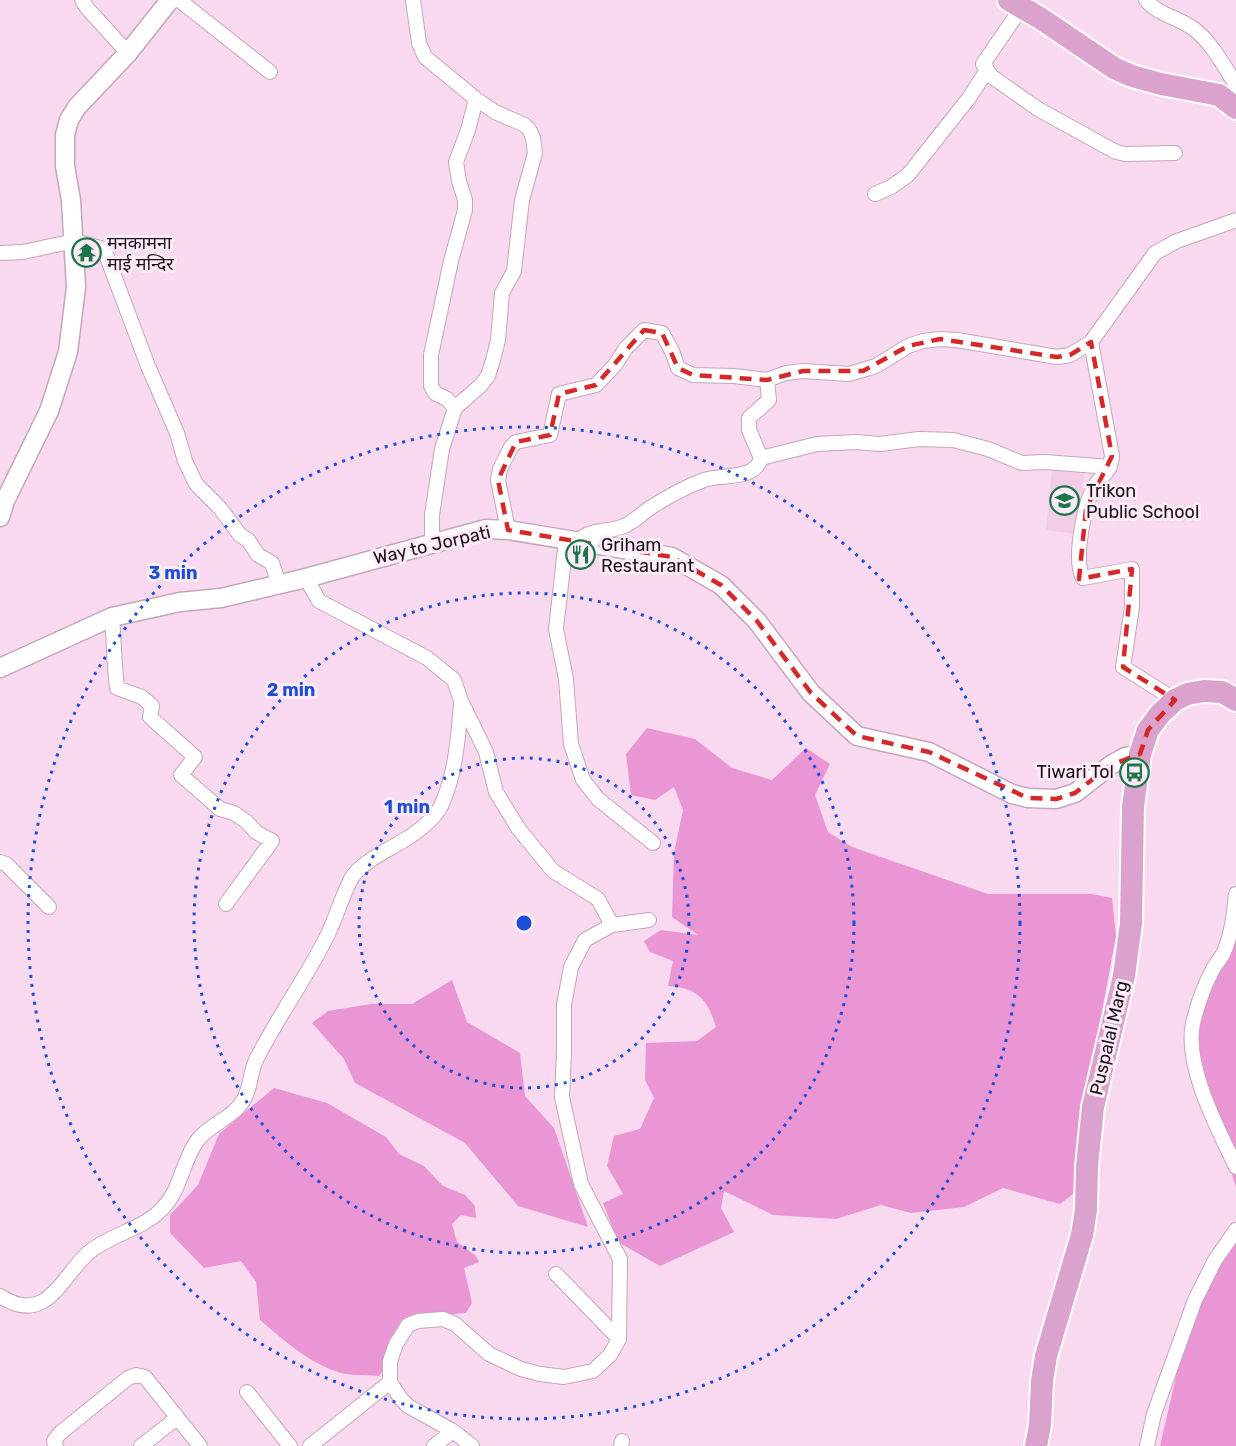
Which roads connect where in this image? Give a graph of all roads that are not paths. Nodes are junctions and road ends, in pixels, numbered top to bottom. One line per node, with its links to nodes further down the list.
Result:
1 (82, 0): 6 (street)
2 (413, 0): 9 (street)
3 (1146, 0): 10 (street)
4 (171, 1): 6 (street); 8 (street)
5 (1016, 3): 7 (street); 10 (main road)
6 (128, 53): 14 (street)
7 (987, 70): 11 (street); 12 (street)
8 (270, 72)
9 (476, 99): 18 (street); 18 (street)
10 (1236, 102)
11 (1175, 153)
12 (875, 194)
13 (1236, 220): 16 (street)
14 (74, 241): 15 (street); 21 (street); 26 (street)
15 (0, 253)
16 (1091, 342): 17 (street); 20 (street)
17 (767, 380): 19 (street); 22 (street)
18 (455, 408): 24 (street)
19 (761, 458): 20 (street); 23 (street)
20 (1110, 467): 29 (street)
21 (0, 517)
22 (508, 530): 23 (street, Way to Jorpati); 24 (street, Way to Jorpati)
23 (571, 541): 32 (street, Way to Jorpati); 33 (street)
24 (432, 544): 25 (street, Way to Jorpati)
25 (306, 578): 26 (street, Way to Jorpati); 31 (street)
26 (279, 584): 27 (street, Way to Jorpati)
27 (112, 617): 28 (street, Way to Jorpati); 36 (street)
28 (0, 668)
29 (1175, 700): 30 (main road, Puspalal Marg); 32 (main road, Puspalal Marg)
30 (1236, 700)
31 (462, 701): 39 (street); 43 (street)
32 (1140, 754): 56 (main road, Puspalal Marg)
33 (653, 843)
34 (0, 861): 37 (street)
35 (1236, 894): 40 (street)
36 (226, 904)
37 (49, 907)
38 (649, 920): 39 (street)
39 (612, 925): 44 (street)
40 (1236, 1167)
41 (1236, 1230): 57 (street)
42 (556, 1274): 44 (street)
43 (0, 1296)
44 (619, 1339): 45 (street)
45 (390, 1382): 48 (street); 53 (street)
46 (247, 1392): 52 (street)
47 (177, 1418): 49 (street); 50 (street); 51 (street)
48 (453, 1431): 54 (street); 55 (street)
49 (56, 1446)
50 (141, 1446)
51 (200, 1446)
52 (290, 1446)
53 (310, 1446)
54 (434, 1446)
55 (472, 1446)
56 (1036, 1446)
57 (1147, 1446)

